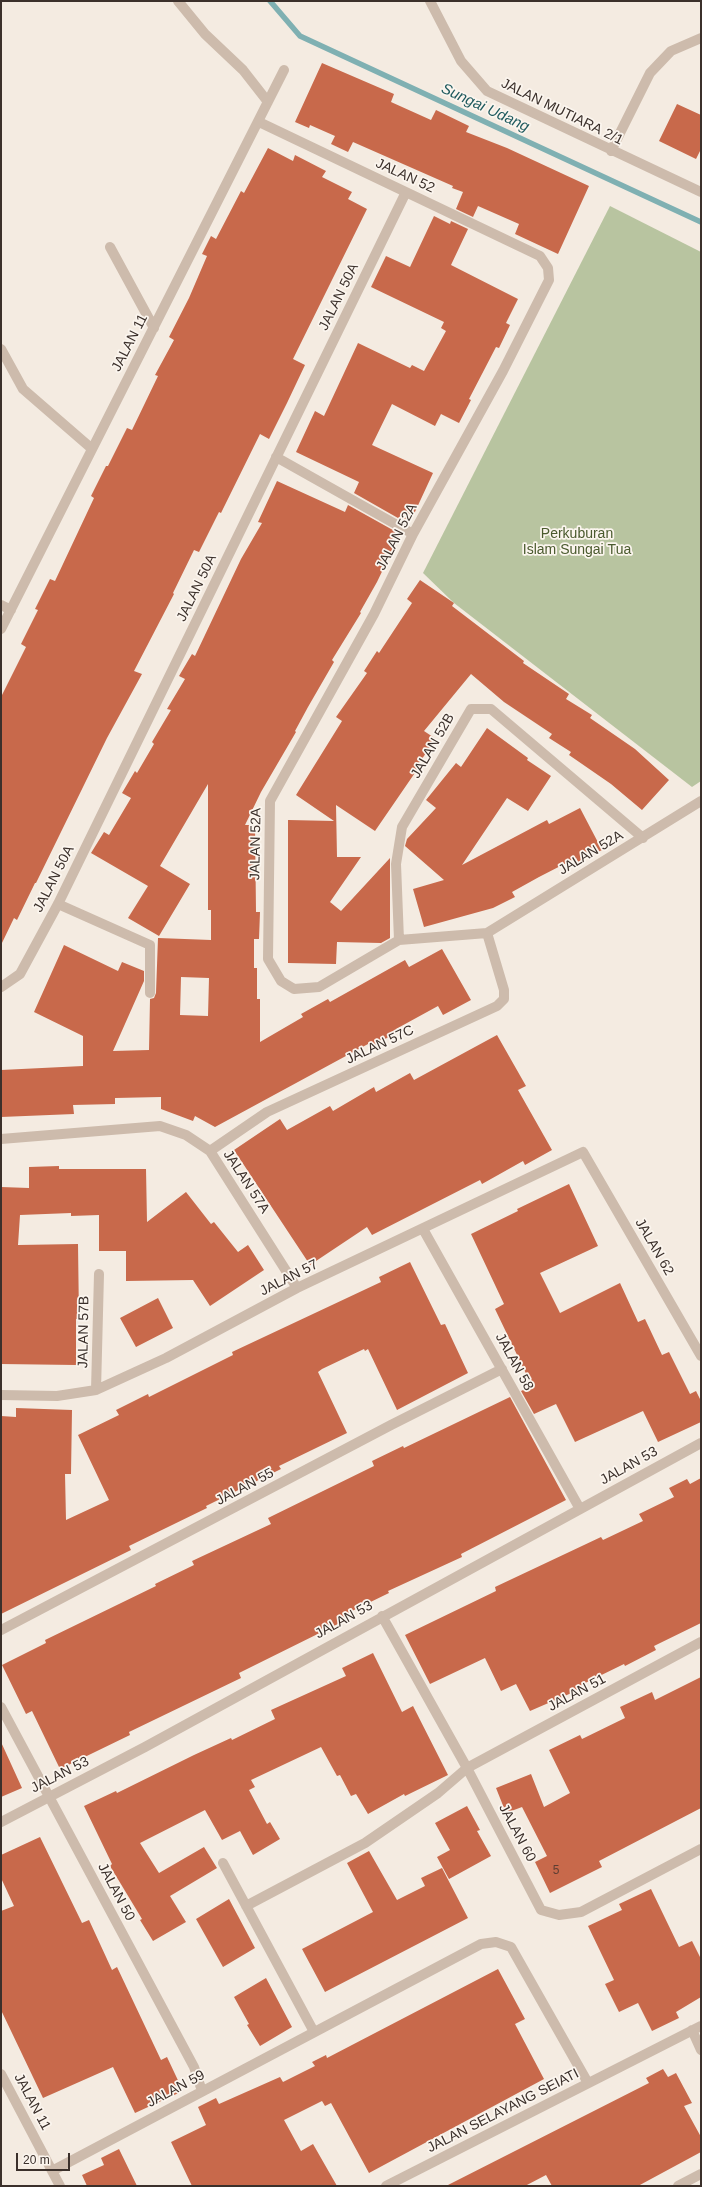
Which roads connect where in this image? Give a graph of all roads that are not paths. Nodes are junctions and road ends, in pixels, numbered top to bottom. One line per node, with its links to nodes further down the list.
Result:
1 (178, 1): 5 (street)
2 (430, 1): 7 (street, JALAN MUTIARA 2/1)
3 (701, 38): 7 (street)
4 (284, 70): 5 (street, JALAN 11)
5 (268, 102): 6 (street, JALAN 11)
6 (259, 122): 8 (street, JALAN 52); 12 (street, JALAN 11)
7 (611, 151): 9 (street, JALAN MUTIARA 2/1)
8 (406, 192): 11 (street, JALAN 52); 15 (street, JALAN 50A)
9 (701, 192)
10 (110, 247): 12 (street)
11 (540, 256): 16 (street, JALAN 52A)
12 (154, 328): 14 (street, JALAN 11)
13 (1, 350): 14 (street)
14 (91, 448): 18 (street, JALAN 11)
15 (276, 457): 16 (street); 22 (street, JALAN 50A)
16 (413, 534): 24 (street, JALAN 52A)
17 (1, 605): 18 (street)
18 (11, 610): 19 (street, JALAN 11)
19 (1, 629)
20 (701, 801): 21 (street, JALAN 52A)
21 (643, 838): 23 (street, JALAN 52A); 24 (street, JALAN 52B)
22 (58, 904): 25 (street, JALAN 50A); 26 (street)
23 (487, 933): 24 (street, JALAN 52A); 28 (street, JALAN 57C)
24 (399, 940)
25 (1, 987)
26 (150, 993)
27 (1, 1139): 28 (street, JALAN 57A)
28 (210, 1151): 32 (street, JALAN 57A)
29 (583, 1152): 30 (street, JALAN 57); 33 (street, JALAN 62)
30 (423, 1229): 32 (street, JALAN 57); 34 (street, JALAN 58)
31 (99, 1274): 35 (street, JALAN 57B)
32 (297, 1288): 35 (street, JALAN 57)
33 (701, 1356)
34 (502, 1369): 38 (street, JALAN 58); 40 (street, JALAN 55)
35 (96, 1390): 36 (street, JALAN 57)
36 (1, 1395)
37 (701, 1443): 38 (street, JALAN 53)
38 (580, 1509): 39 (street, JALAN 53)
39 (382, 1616): 43 (street, JALAN 60); 44 (street, JALAN 53)
40 (1, 1630)
41 (701, 1642): 43 (street, JALAN 51)
42 (1, 1707): 44 (street, JALAN 50)
43 (467, 1768): 46 (street, JALAN 60); 48 (street, JALAN 51)
44 (49, 1796): 45 (street, JALAN 53); 54 (street, JALAN 50)
45 (1, 1822)
46 (701, 1849)
47 (224, 1863): 48 (street)
48 (246, 1906): 50 (street)
49 (697, 2028): 51 (street); 53 (street, JALAN SELAYANG SEIATI)
50 (314, 2032): 53 (street, JALAN 59); 54 (street, JALAN 59)
51 (701, 2050)
52 (1, 2074): 55 (street, JALAN 11)
53 (588, 2083): 58 (street, JALAN SELAYANG SEIATI)
54 (202, 2091): 55 (street, JALAN 59)
55 (52, 2171): 57 (street, JALAN 11)
56 (701, 2174): 59 (street)
57 (60, 2186)
58 (386, 2186)
59 (678, 2186)

